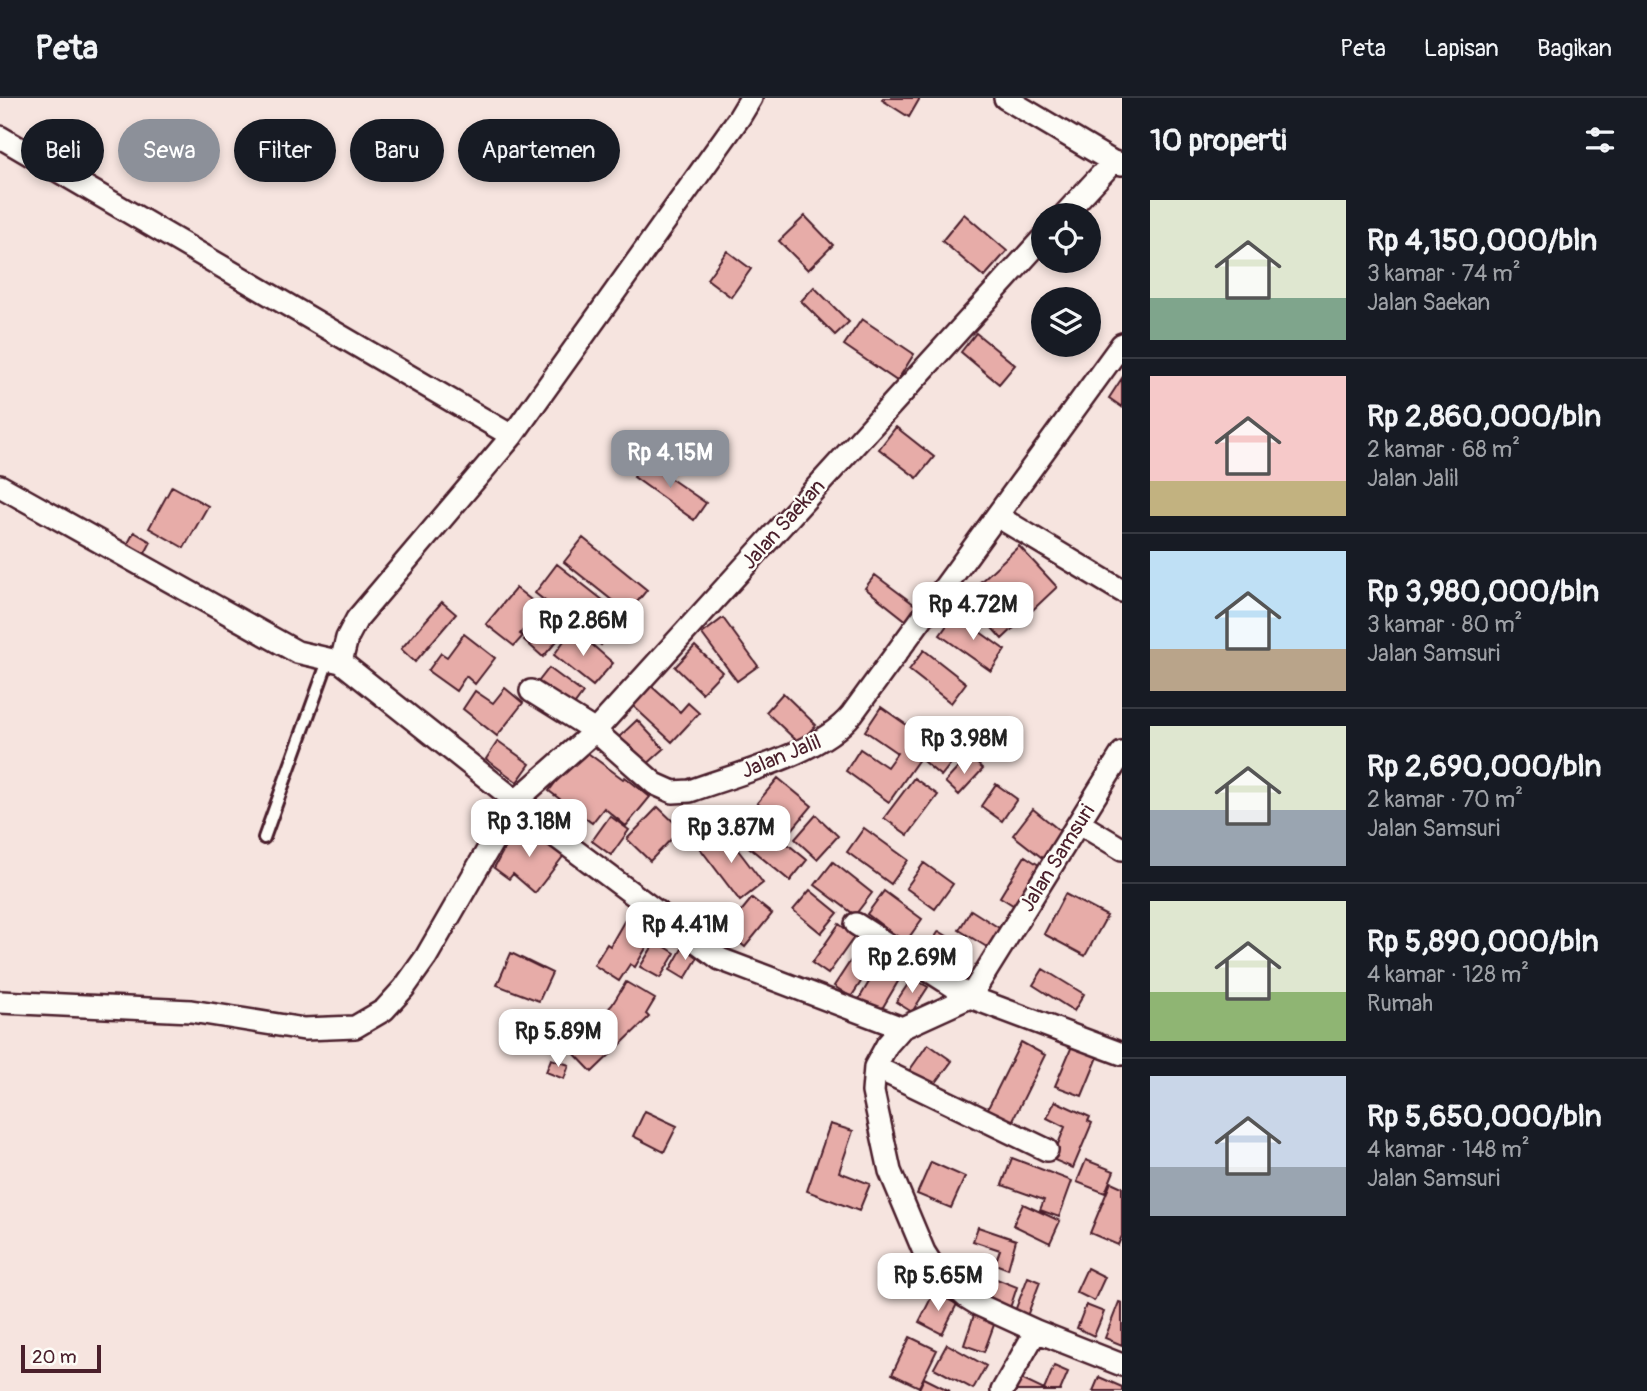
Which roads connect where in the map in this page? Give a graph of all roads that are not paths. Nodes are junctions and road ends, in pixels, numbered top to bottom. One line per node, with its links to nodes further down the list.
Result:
1 (751, 98): 8 (street)
2 (1005, 98): 4 (street)
3 (0, 137): 8 (street)
4 (1117, 163): 5 (street)
5 (1076, 203)
6 (1031, 251): 14 (street, Jalan Saekan)
7 (1122, 344): 10 (street, Jalan Jalil)
8 (512, 436): 12 (street)
9 (0, 486): 12 (street)
10 (997, 516): 11 (street); 14 (street, Jalan Jalil)
11 (1122, 591)
12 (335, 661): 16 (street); 18 (lane)
13 (531, 691): 14 (street, Jalan Jalil)
14 (595, 731): 16 (street, Jalan Saekan)
15 (1122, 753): 17 (street, Jalan Samsuri)
16 (516, 801): 22 (street, Jalan Saekan); 23 (street)
17 (1079, 823): 19 (street); 21 (street, Jalan Samsuri)
18 (264, 838)
19 (1122, 849)
20 (856, 924): 21 (street)
21 (970, 997): 23 (street); 24 (street)
22 (0, 1002)
23 (902, 1028): 25 (street)
24 (1122, 1054)
25 (875, 1067): 26 (street); 27 (street)
26 (1047, 1150)
27 (1036, 1331): 28 (street); 29 (street)
28 (1122, 1365)
29 (1002, 1391)

